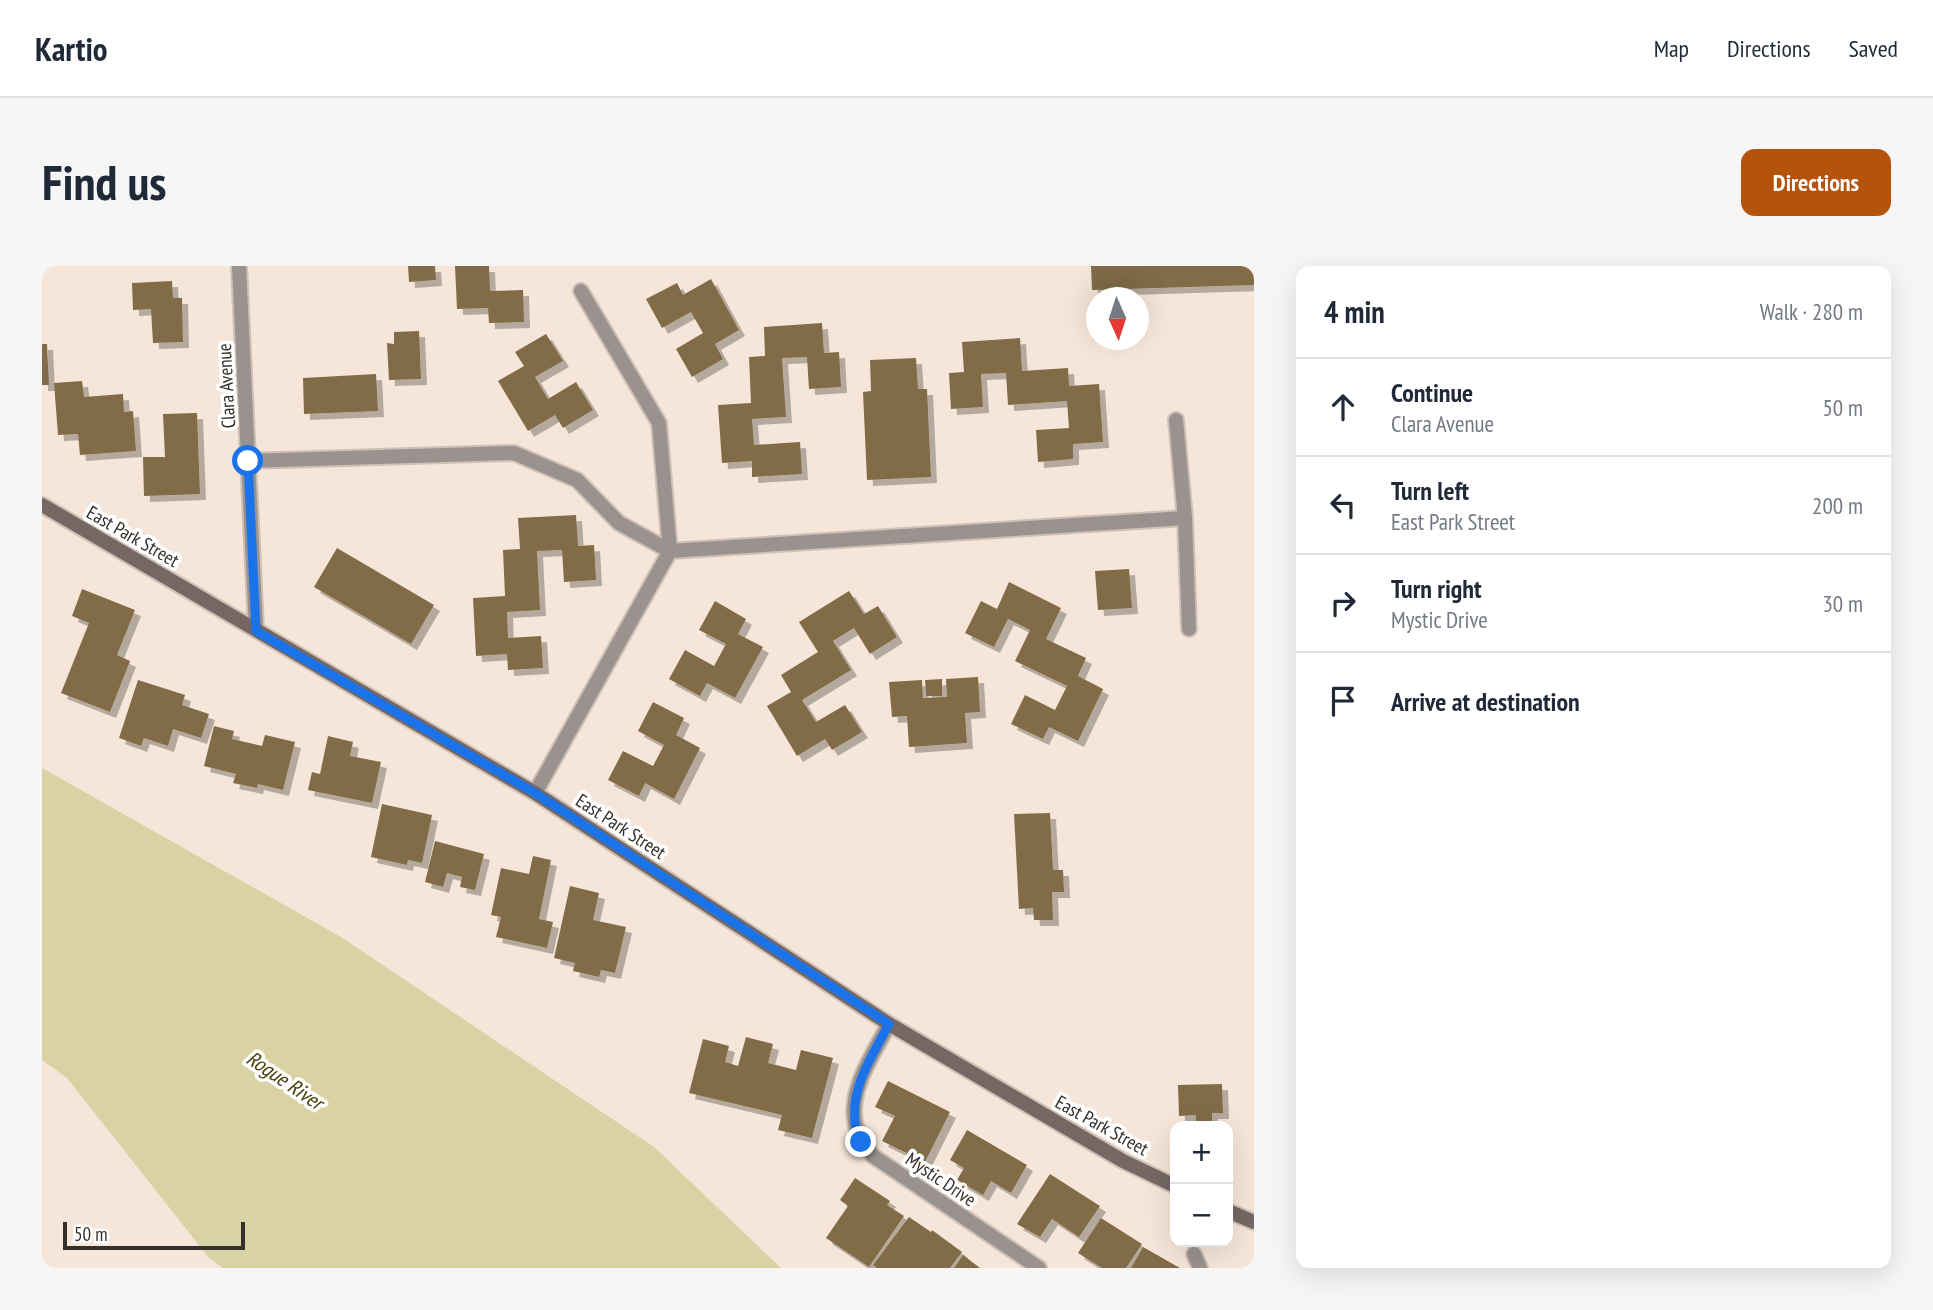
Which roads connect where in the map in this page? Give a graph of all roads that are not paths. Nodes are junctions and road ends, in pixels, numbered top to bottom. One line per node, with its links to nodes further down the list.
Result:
1 (239, 266): 4 (street, Clara Avenue)
2 (581, 292): 7 (street)
3 (1176, 420): 6 (street)
4 (248, 461): 7 (street); 9 (street, Clara Avenue)
5 (42, 505): 9 (street, East Park Street)
6 (1185, 518): 7 (street); 8 (street)
7 (670, 551): 10 (street)
8 (1189, 629)
9 (256, 631): 10 (street, East Park Street)
10 (535, 793): 11 (street, East Park Street)
11 (889, 1024): 12 (street, East Park Street); 16 (street, Mystic Drive)
12 (1171, 1184)
13 (1233, 1213): 14 (street)
14 (1254, 1222)
15 (1194, 1254): 17 (street)
16 (1039, 1268)
17 (1200, 1268)

